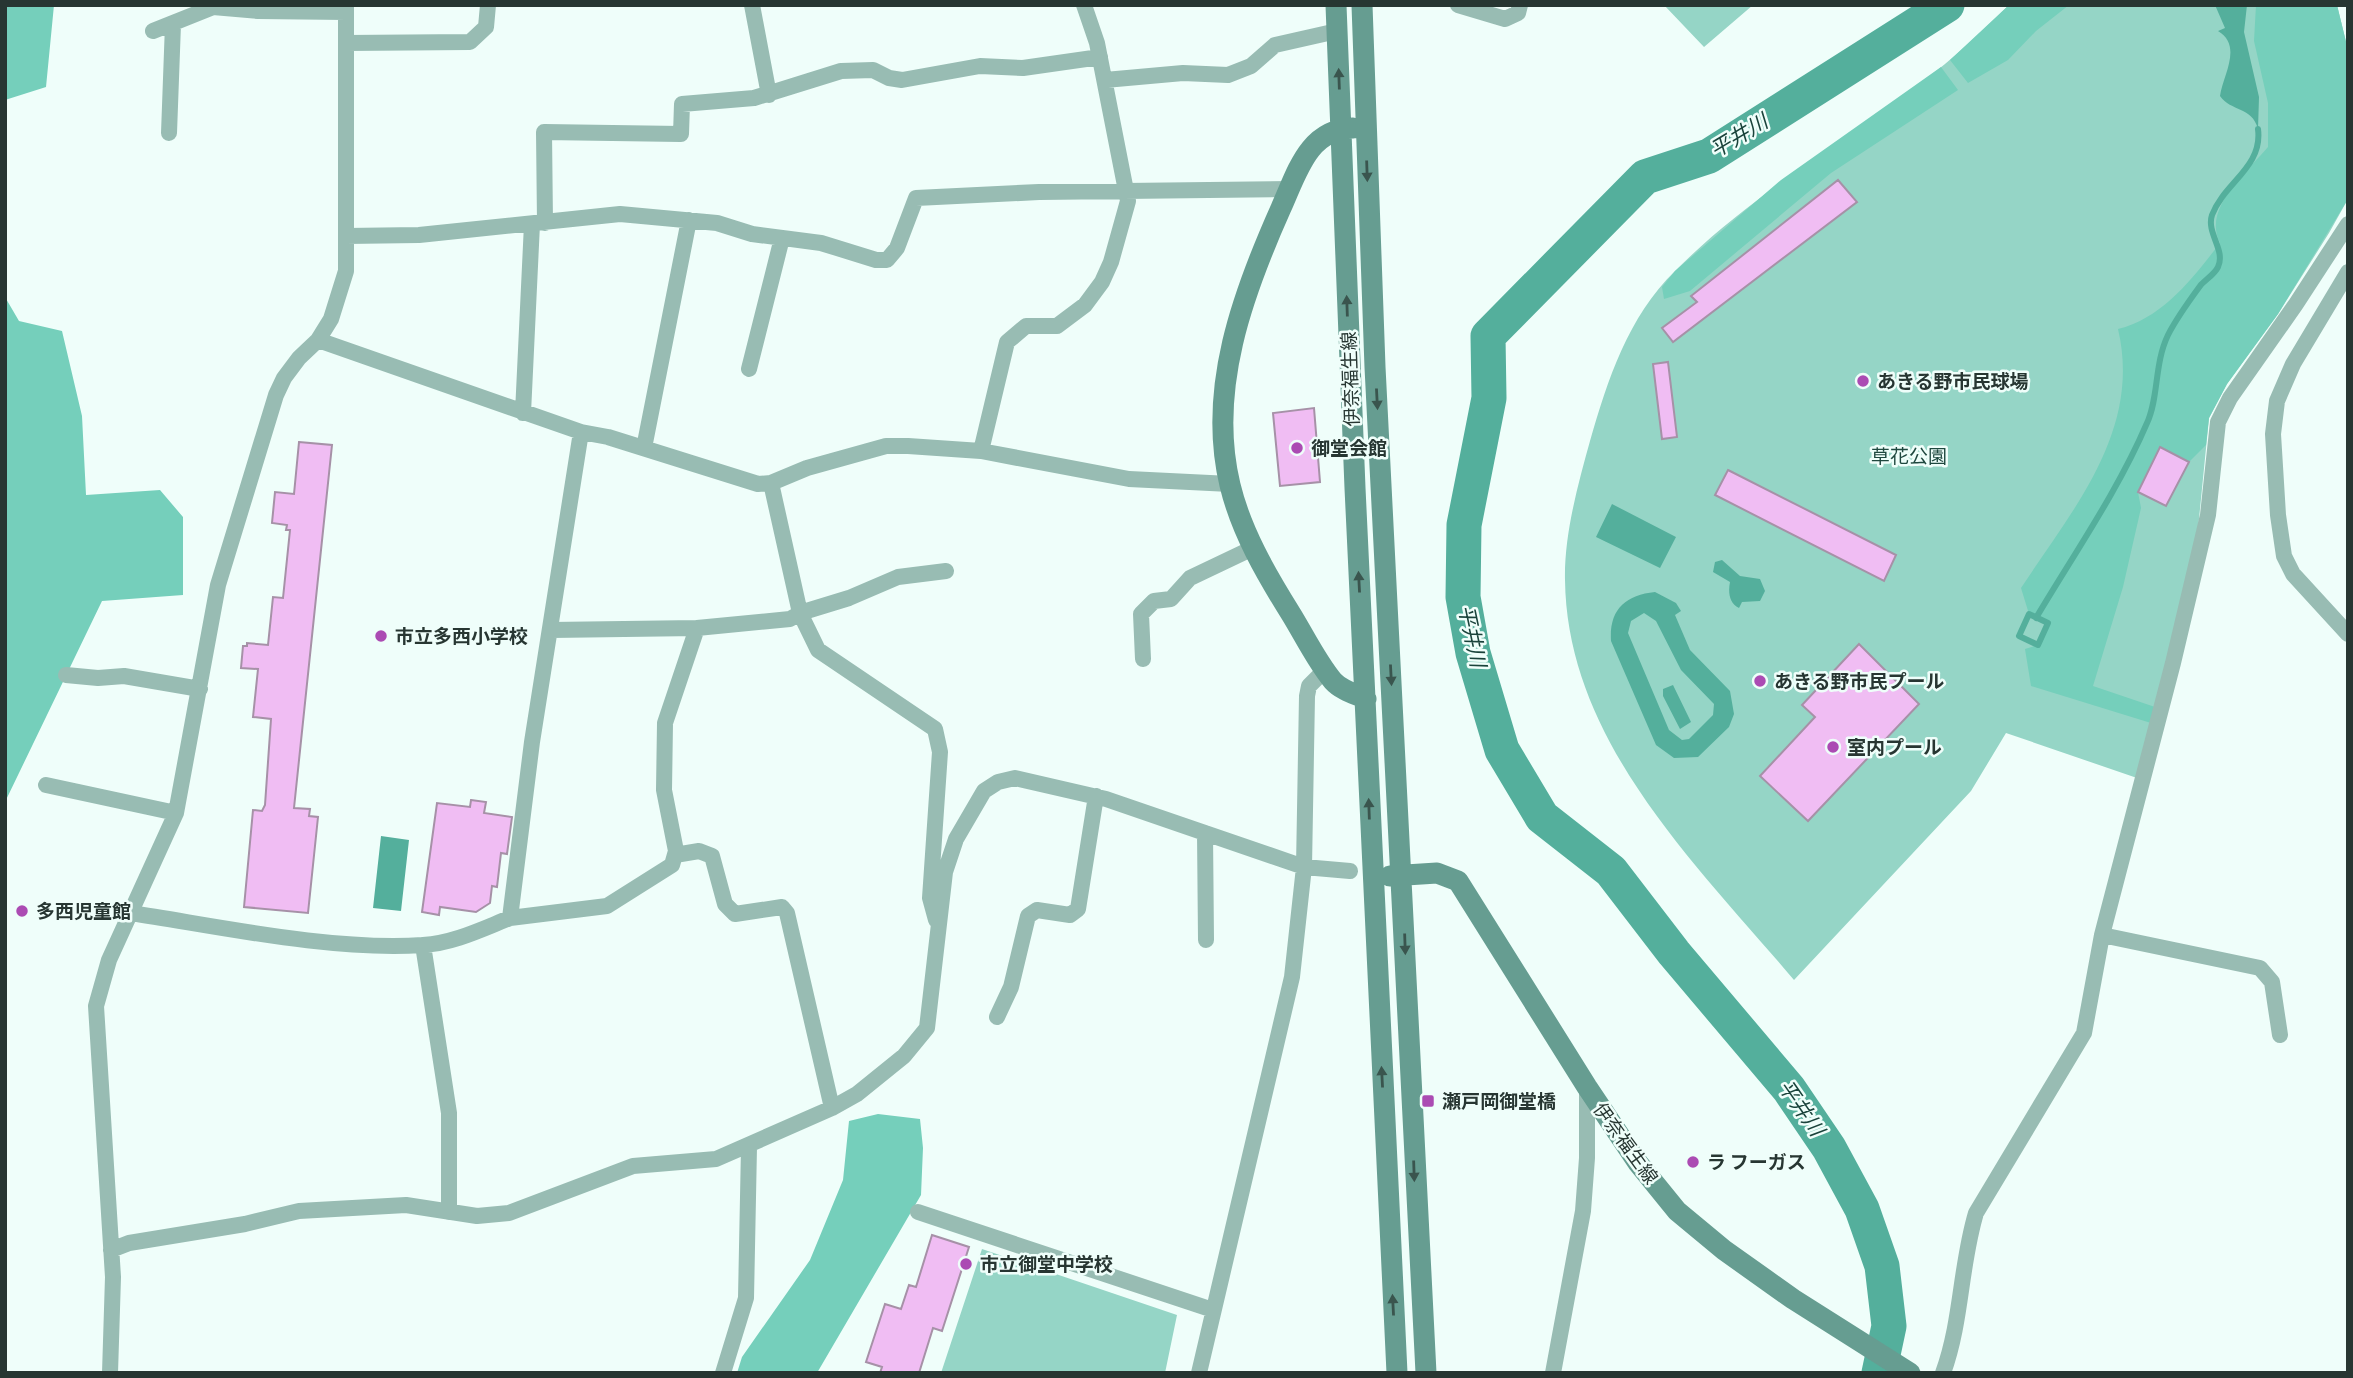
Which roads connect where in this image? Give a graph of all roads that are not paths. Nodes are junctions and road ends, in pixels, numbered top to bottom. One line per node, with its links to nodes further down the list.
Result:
1 (488, 5): 12 (street)
2 (752, 5): 15 (street)
3 (1084, 5): 13 (street)
4 (1336, 5): 11 (main road, 伊奈福生線)
5 (1362, 5): 17 (main road, 伊奈福生線)
6 (1458, 5): 7 (street)
7 (1520, 5)
8 (346, 9): 9 (street); 12 (street)
9 (173, 24): 10 (street); 18 (street)
10 (153, 31)
11 (1337, 31): 14 (street); 16 (main road, 伊奈福生線, one-way to 11)
12 (346, 43): 24 (street)
13 (1100, 57): 14 (street); 15 (street)
14 (1105, 80): 20 (street)
15 (769, 95): 22 (street)
16 (1340, 128): 17 (main road); 19 (main road); 45 (main road, 伊奈福生線, one-way to 16)
17 (1365, 128): 53 (main road, 伊奈福生線, one-way to 53)
18 (169, 133)
19 (1291, 188): 20 (street); 34 (main road)
20 (1128, 190): 25 (street); 32 (street)
21 (689, 220): 22 (street); 25 (street); 31 (street)
22 (538, 223): 24 (street); 29 (street)
23 (2348, 224): 58 (street)
24 (346, 236): 27 (street)
25 (782, 239): 28 (street)
26 (2348, 272): 40 (street)
27 (318, 340): 29 (street); 44 (street)
28 (749, 369)
29 (523, 413): 30 (street)
30 (581, 432): 31 (street); 39 (street)
31 (644, 448): 33 (street)
32 (981, 451): 33 (street); 34 (street)
33 (771, 483): 37 (street)
34 (1230, 484): 35 (main road)
35 (1253, 548): 41 (street); 42 (main road)
36 (946, 571): 37 (street)
37 (800, 613): 38 (street); 57 (street)
38 (697, 628): 39 (street); 50 (street)
39 (551, 630): 56 (street)
40 (2348, 634)
41 (1143, 659)
42 (1326, 669): 45 (main road); 51 (street)
43 (66, 675): 44 (street)
44 (200, 689): 48 (street)
45 (1366, 699): 54 (main road, 伊奈福生線, one-way to 45)
46 (46, 785): 48 (street)
47 (1096, 796): 49 (street); 57 (street); 61 (street)
48 (176, 813): 55 (street)
49 (1205, 833): 51 (street); 59 (street)
50 (675, 855): 56 (street); 64 (street)
51 (1304, 867): 52 (street); 69 (street)
52 (1350, 871)
53 (1402, 876): 54 (main road, 伊奈福生線); 63 (main road, 伊奈福生線); 74 (main road, 伊奈福生線, one-way to 74)
54 (1372, 878): 73 (main road, 伊奈福生線, one-way to 54)
55 (131, 912): 60 (street); 68 (street)
56 (510, 918): 60 (street)
57 (939, 929): 64 (street)
58 (2102, 935): 62 (street); 77 (street)
59 (1206, 940)
60 (423, 945): 66 (street)
61 (997, 1017)
62 (2280, 1035)
63 (1587, 1087): 75 (street); 76 (main road, 伊奈福生線)
64 (832, 1108): 65 (street)
65 (749, 1147): 66 (street); 71 (street)
66 (449, 1212): 68 (street)
67 (918, 1212): 69 (street)
68 (111, 1250): 70 (street)
69 (1213, 1310): 72 (street)
70 (110, 1373)
71 (723, 1373)
72 (1199, 1373)
73 (1397, 1373)
74 (1426, 1373)
75 (1553, 1373)
76 (1910, 1373)
77 (1943, 1373)

